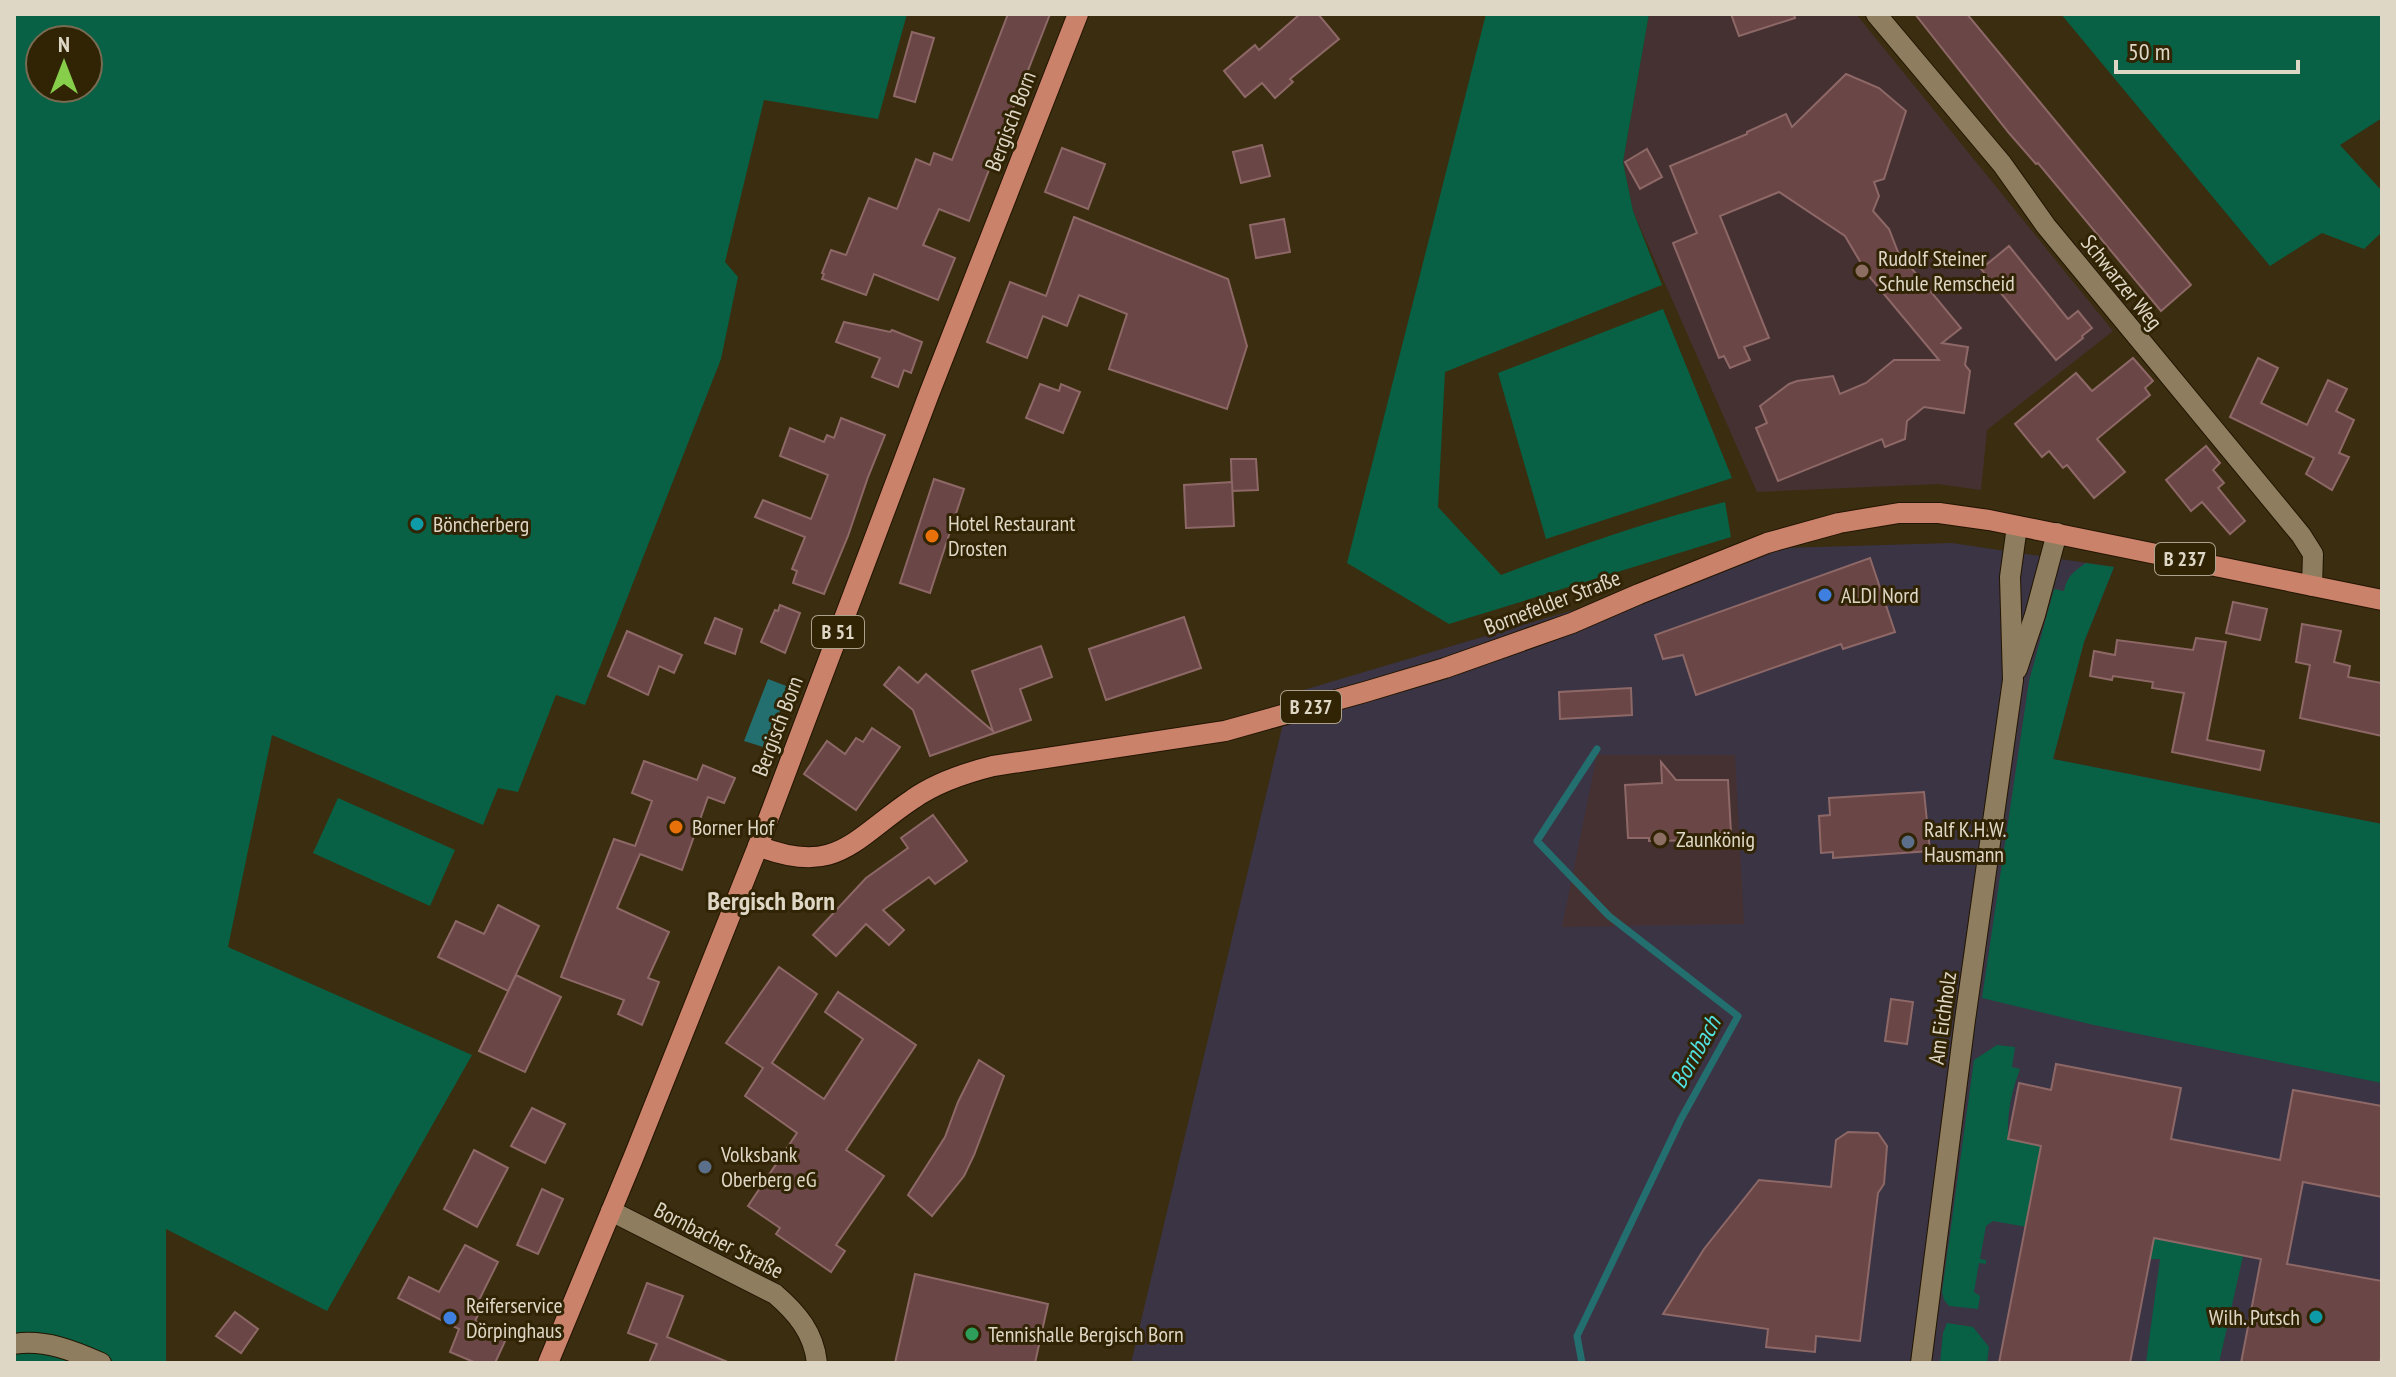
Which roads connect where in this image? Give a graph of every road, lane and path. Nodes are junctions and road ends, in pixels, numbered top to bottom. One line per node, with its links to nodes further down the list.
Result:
1 (1078, 14): 8 (main road, Bergisch Born / B 51)
2 (1876, 14): 5 (street, Schwarzer Weg)
3 (2017, 526): 4 (main road, Bornefelder Straße / B 237); 7 (street, Am Eichholz); 8 (main road, Bornefelder Straße / B 237)
4 (2057, 533): 5 (main road, Bornefelder Straße / B 237); 7 (street, Am Eichholz)
5 (2312, 586): 6 (main road, Bornefelder Straße / B 237)
6 (2382, 600)
7 (2013, 680): 14 (street, Am Eichholz)
8 (758, 846): 9 (main road, Bergisch Born / B 51)
9 (611, 1211): 12 (main road, Bergisch Born / B 51); 13 (street, Bornbacher Straße)
10 (14, 1344): 11 (street)
11 (101, 1363)
12 (548, 1363)
13 (817, 1363)
14 (1921, 1363)

